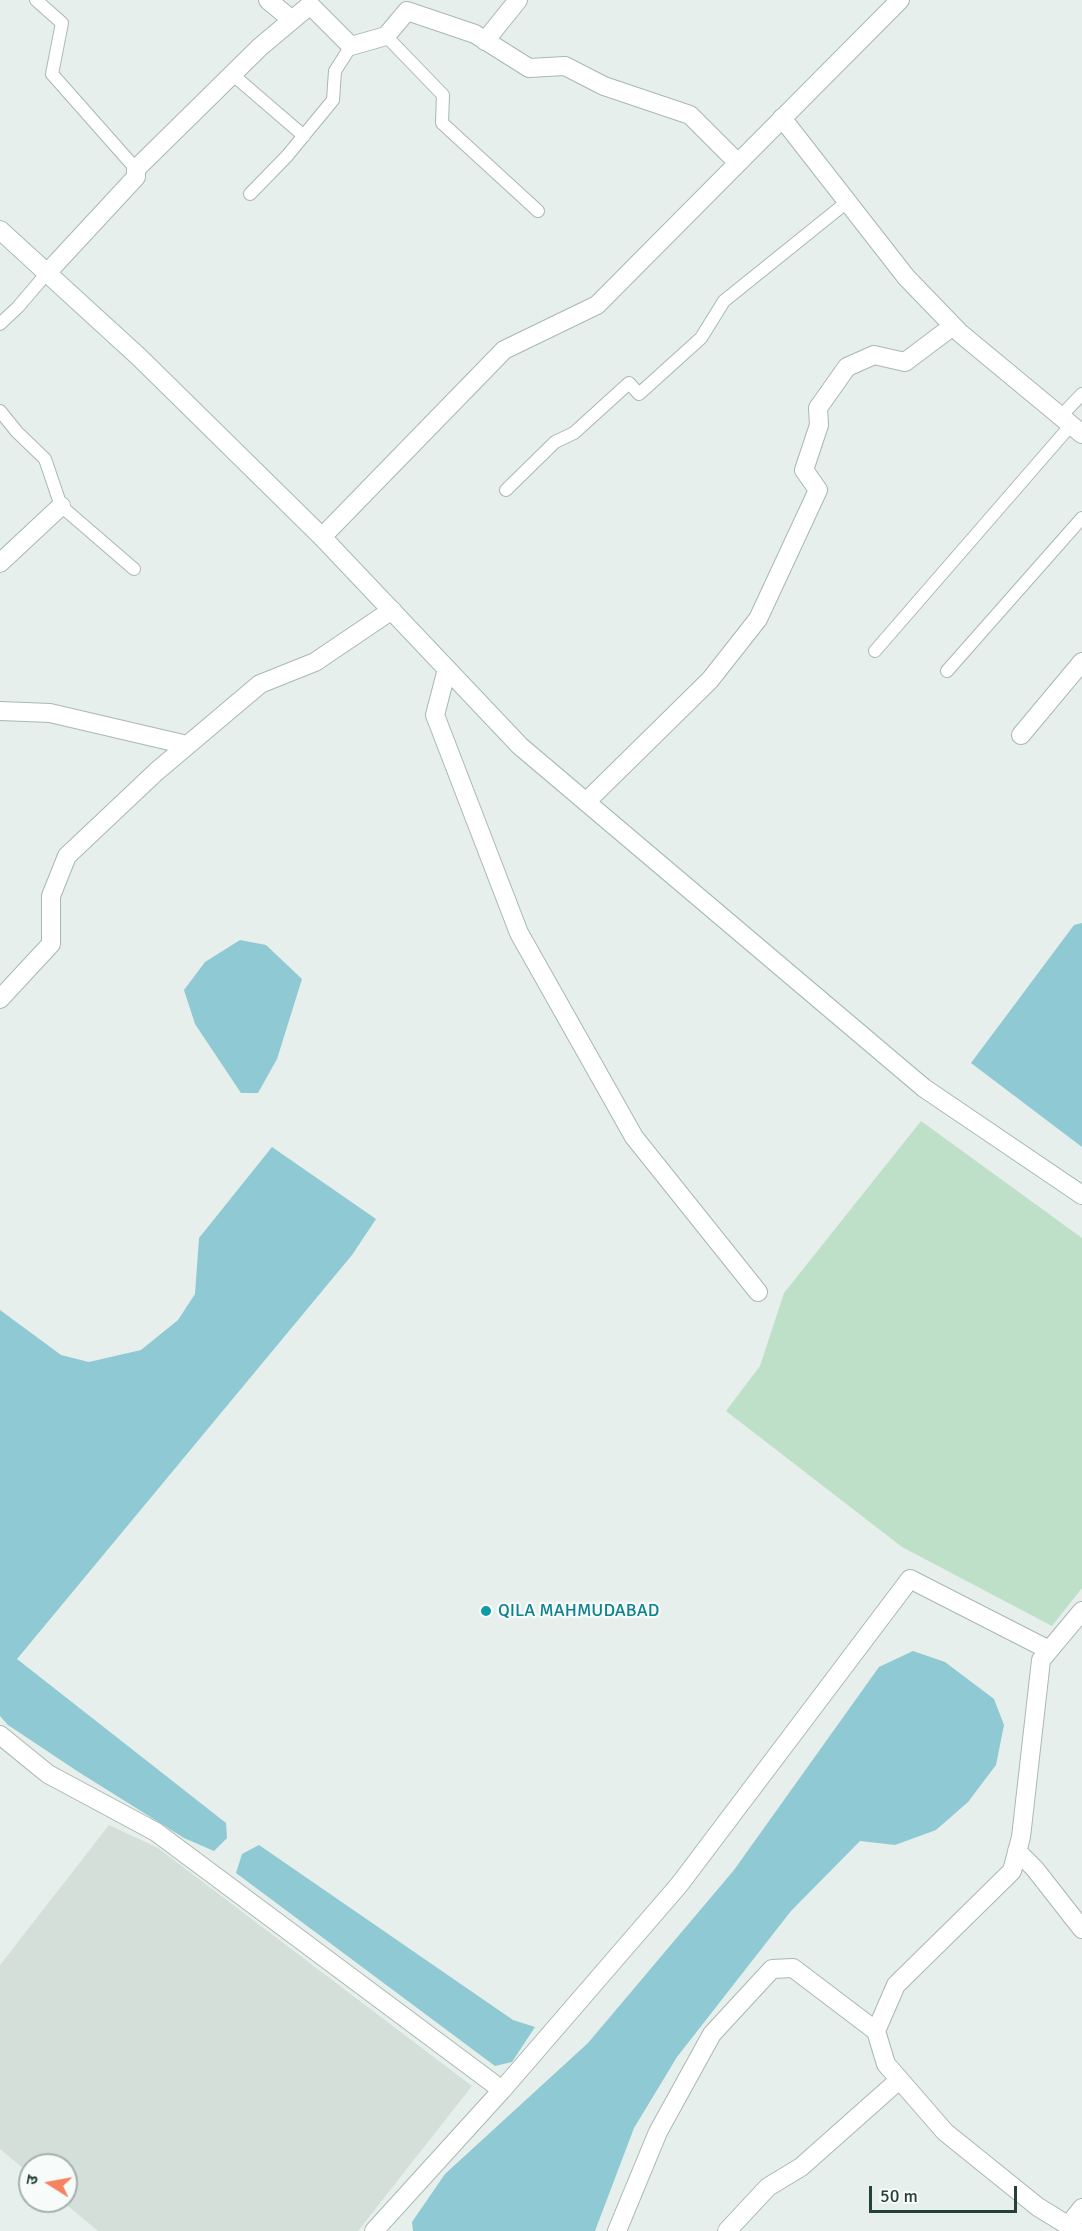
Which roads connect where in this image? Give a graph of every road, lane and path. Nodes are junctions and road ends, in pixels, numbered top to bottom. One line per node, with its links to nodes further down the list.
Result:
1 (36, 0): 13 (lane)
2 (268, 0): 5 (street)
3 (518, 0): 7 (street)
4 (900, 0): 10 (street)
5 (292, 20): 8 (street); 9 (street)
6 (386, 36): 7 (street); 8 (street); 16 (lane)
7 (485, 41): 12 (street)
8 (351, 46): 11 (lane)
9 (232, 74): 11 (lane); 13 (street)
10 (782, 118): 12 (street); 15 (street)
11 (304, 136): 14 (lane)
12 (738, 163): 27 (street)
13 (136, 169): 18 (street)
14 (250, 194)
15 (847, 202): 20 (street); 24 (lane)
16 (538, 211)
17 (0, 230): 18 (street)
18 (47, 273): 19 (lane); 27 (street)
19 (0, 324)
20 (953, 326): 23 (street); 38 (street)
21 (1082, 394): 23 (lane)
22 (0, 411): 25 (lane)
23 (1071, 425): 31 (lane)
24 (506, 490)
25 (61, 506): 28 (street); 29 (lane)
26 (1082, 518): 34 (lane)
27 (322, 537): 30 (street)
28 (0, 563)
29 (134, 569)
30 (392, 610): 33 (street); 37 (street)
31 (875, 651)
32 (1081, 666): 36 (street)
33 (447, 669): 38 (street); 41 (street)
34 (947, 671)
35 (0, 711): 37 (street)
36 (1021, 735)
37 (187, 745): 39 (street)
38 (586, 802): 40 (street)
39 (0, 999)
40 (1082, 1195)
41 (758, 1292)
42 (1082, 1611): 43 (street)
43 (1049, 1650): 45 (street); 49 (street)
44 (0, 1735): 49 (street)
45 (1017, 1851): 46 (street); 47 (street)
46 (1082, 1929)
47 (876, 2031): 48 (street); 53 (street)
48 (899, 2080): 51 (street); 54 (street)
49 (502, 2090): 52 (street)
50 (1082, 2208): 51 (street)
51 (1072, 2228)
52 (374, 2231)
53 (616, 2231)
54 (727, 2231)

